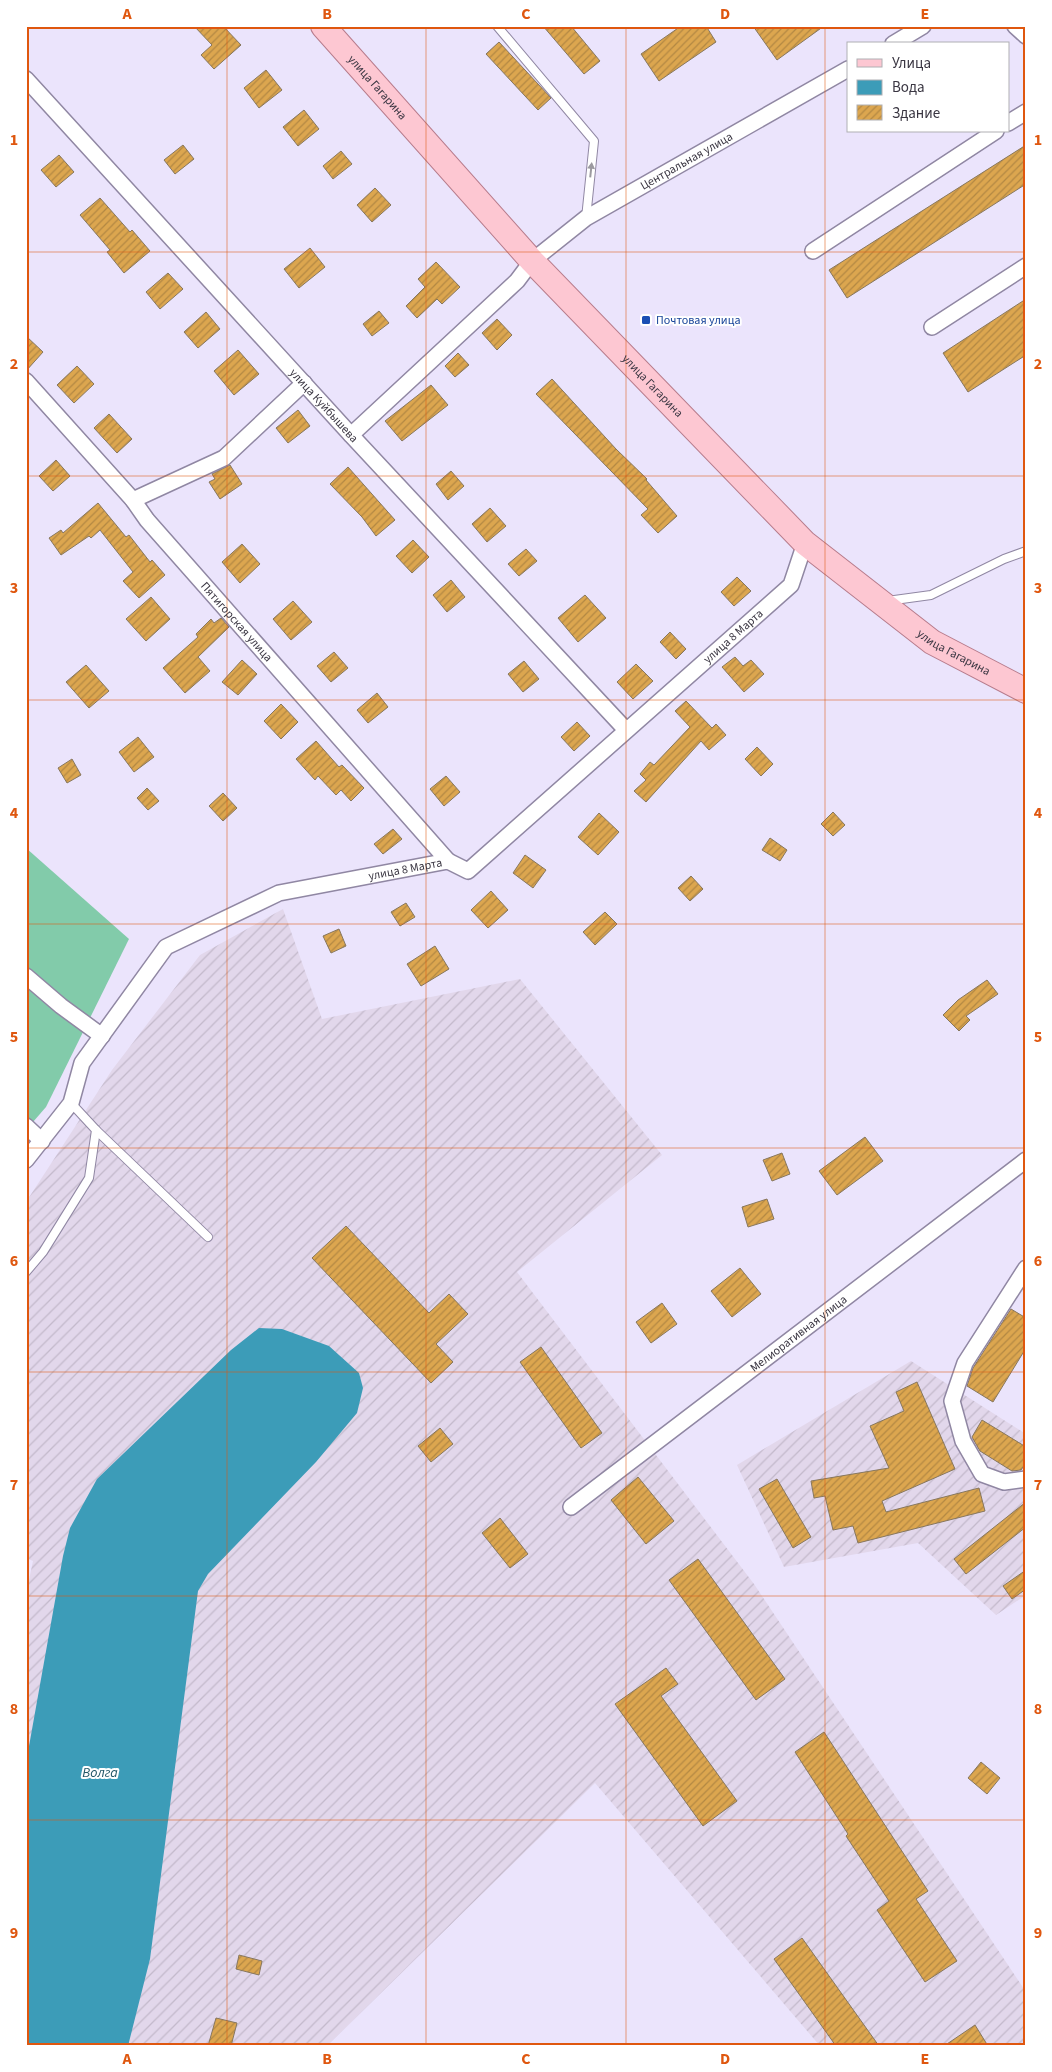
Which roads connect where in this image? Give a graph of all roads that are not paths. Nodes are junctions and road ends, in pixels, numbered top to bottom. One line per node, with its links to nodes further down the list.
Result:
1 (323, 26): 14 (main road, улица Гагарина)
2 (497, 26): 12 (lane, one-way to 2)
3 (923, 26): 6 (street)
4 (1015, 26): 5 (street)
5 (1026, 36)
6 (896, 42)
7 (847, 70): 12 (street, Центральная улица)
8 (26, 79): 18 (street, улица Куйбышева)
9 (1026, 112): 10 (street)
10 (1010, 122)
11 (994, 132): 13 (street)
12 (586, 218): 14 (street, Центральная улица)
13 (813, 251)
14 (532, 262): 19 (street, Центральная улица); 21 (main road, улица Гагарина)
15 (1026, 266): 16 (street)
16 (932, 328)
17 (26, 381): 20 (street, Пятигорская улица)
18 (304, 383): 19 (street, улица Куйбышева); 20 (street)
19 (351, 435): 25 (street, улица Куйбышева)
20 (133, 500): 26 (street, Пятигорская улица)
21 (805, 543): 23 (main road, улица Гагарина); 25 (street, улица 8 Марта)
22 (1026, 551): 23 (lane)
23 (880, 602): 24 (main road, улица Гагарина)
24 (1026, 691)
25 (626, 730): 26 (street, улица 8 Марта)
26 (448, 861): 28 (street, улица 8 Марта)
27 (26, 976): 28 (street)
28 (102, 1036): 29 (street, улица 8 Марта)
29 (71, 1104): 31 (lane); 32 (street, улица 8 Марта)
30 (26, 1126): 32 (street)
31 (96, 1130): 35 (lane); 37 (lane)
32 (42, 1141): 33 (street, улица 8 Марта)
33 (26, 1160)
34 (1026, 1160): 39 (street, Мелиоративная улица)
35 (208, 1237)
36 (1026, 1268): 38 (street)
37 (26, 1272)
38 (1026, 1479)
39 (571, 1507)

